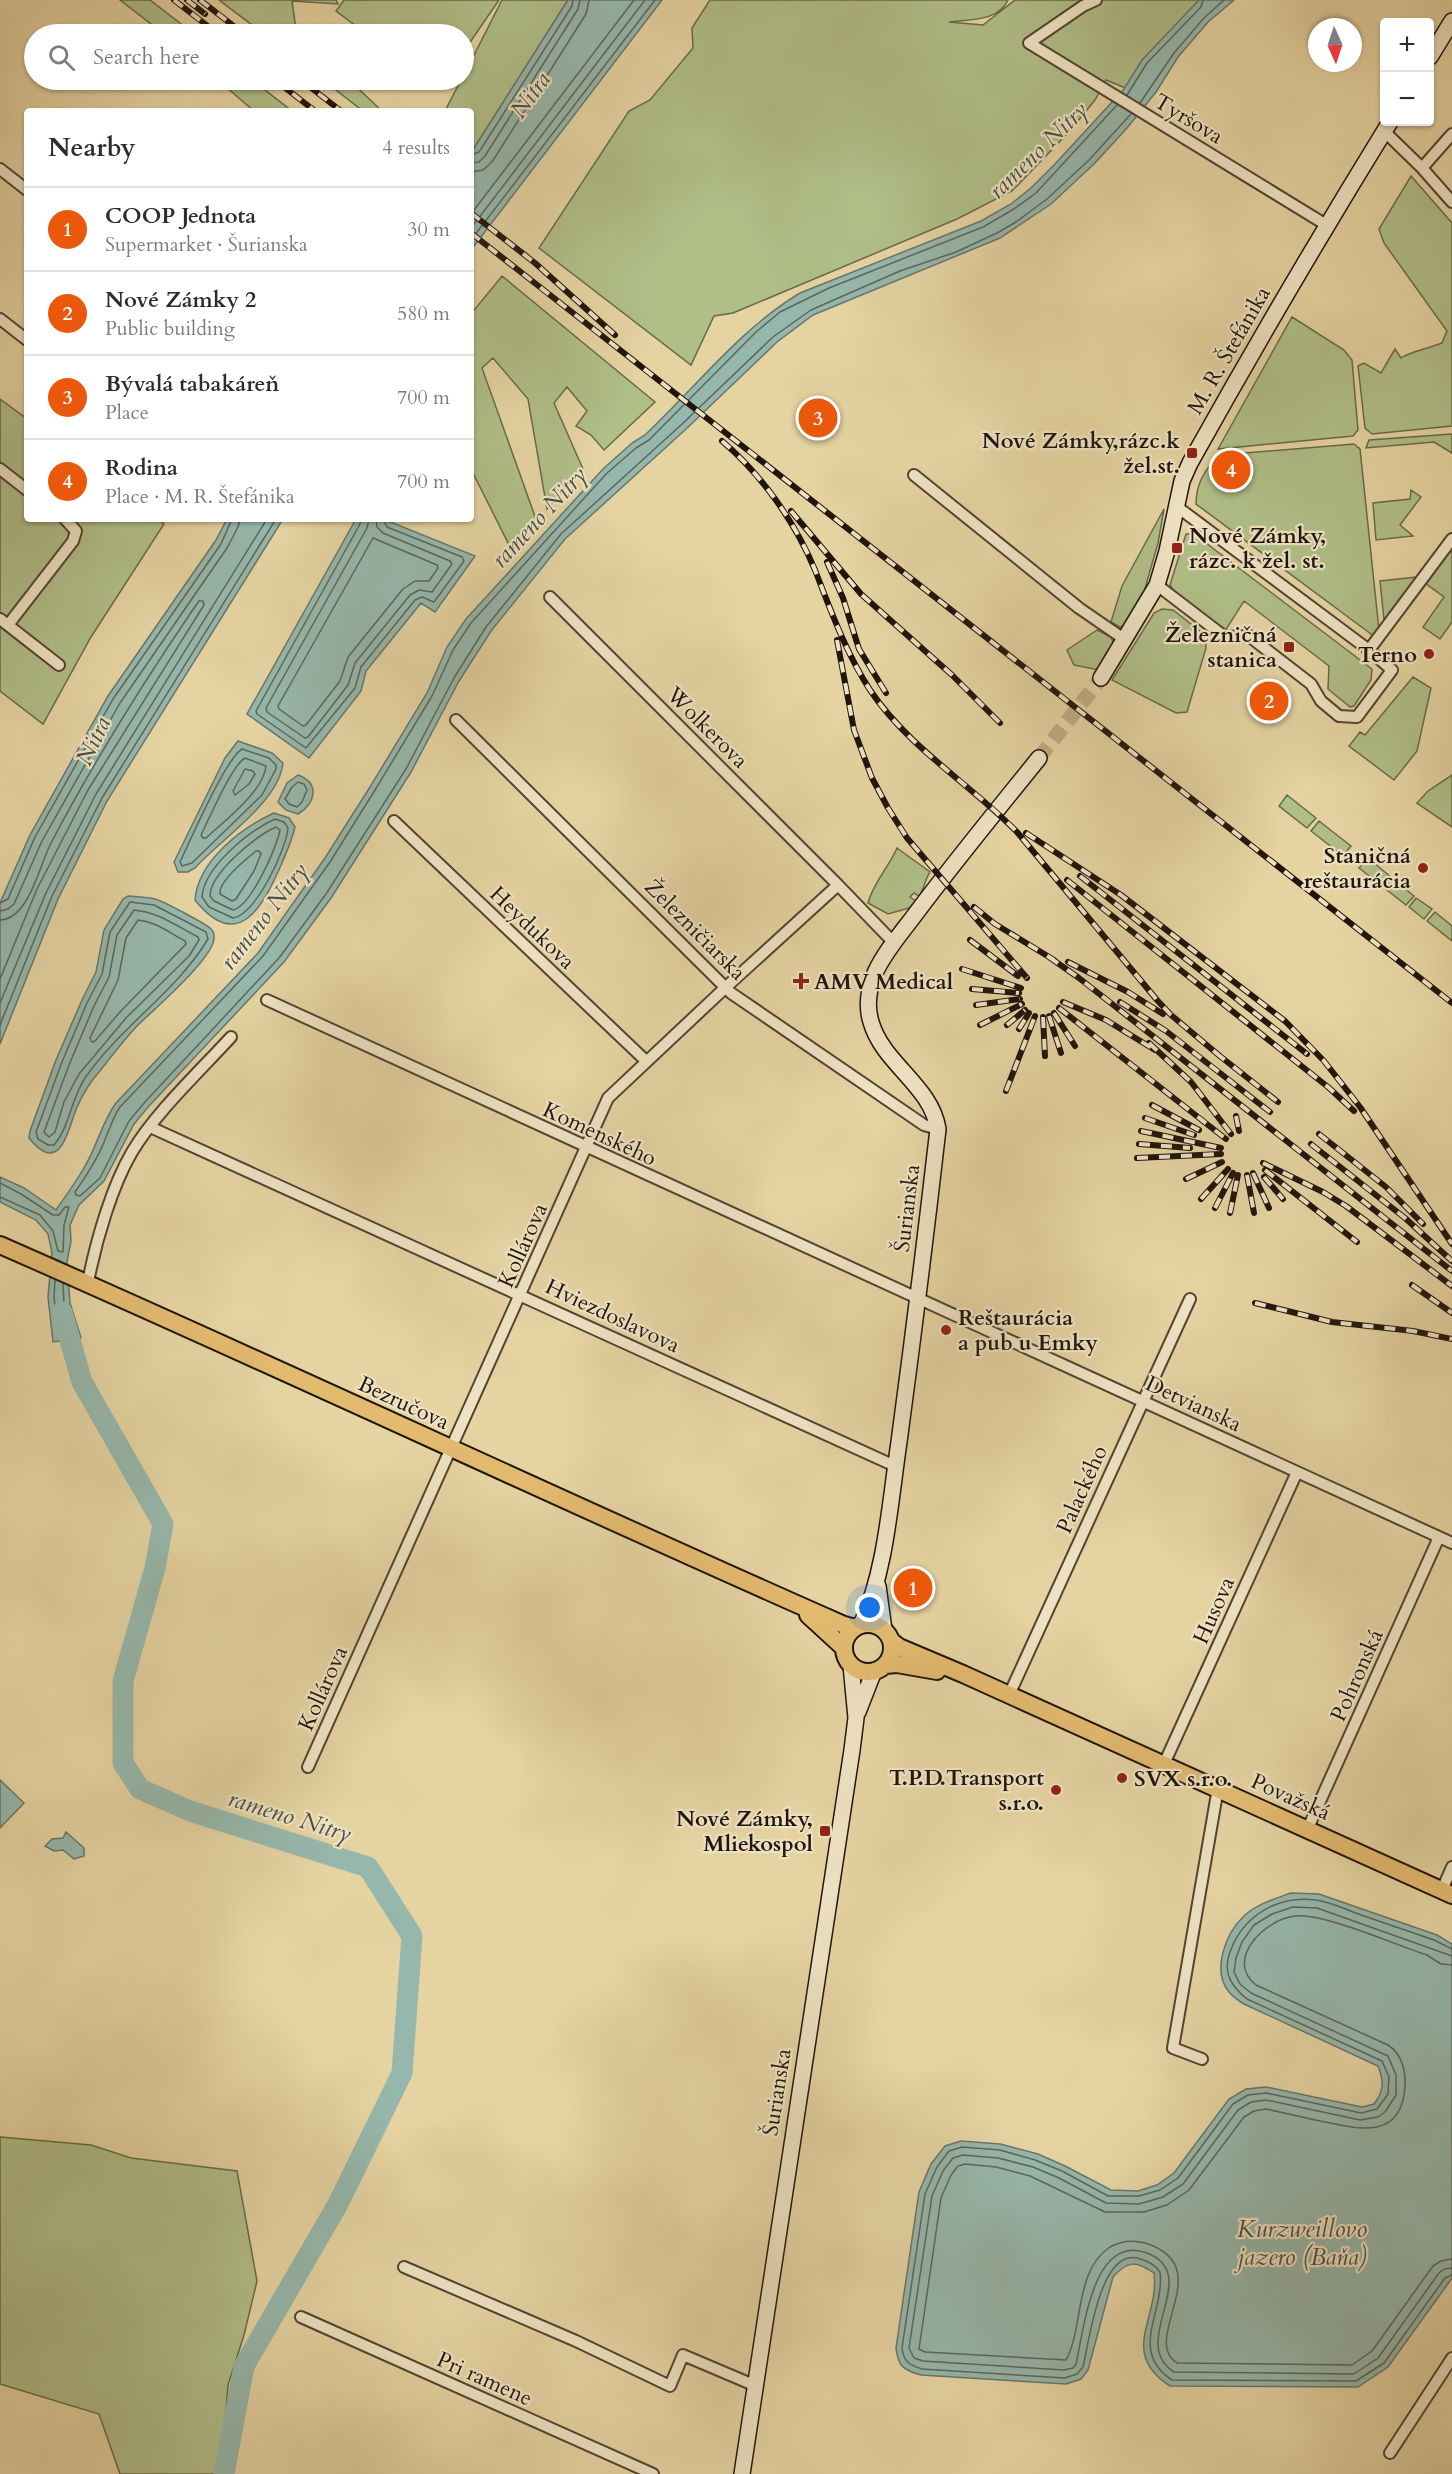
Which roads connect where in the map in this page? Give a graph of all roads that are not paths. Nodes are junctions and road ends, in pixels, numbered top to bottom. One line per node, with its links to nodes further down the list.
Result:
1 (1096, 0): 10 (street, Tyršova)
2 (1452, 21): 3 (street)
3 (1434, 50)
4 (1387, 126): 6 (street); 10 (street, M. R. Štefánika)
5 (1452, 134): 6 (street)
6 (1422, 168): 9 (street)
7 (0, 169): 8 (street)
8 (24, 188)
9 (1452, 202)
10 (1329, 226): 16 (street, M. R. Štefánika)
11 (0, 319): 12 (street)
12 (24, 338)
13 (0, 469): 15 (street)
14 (914, 475): 22 (street)
15 (24, 488)
16 (1176, 506): 19 (street, M. R. Štefánika); 23 (street)
17 (68, 522): 21 (street)
18 (1452, 539): 23 (street)
19 (1156, 585): 22 (street, M. R. Štefánika); 23 (street)
20 (550, 597): 29 (street, Wolkerova)
21 (4, 622): 24 (street)
22 (1124, 639): 25 (street, M. R. Štefánika)
23 (1369, 650)
24 (59, 665)
25 (1101, 678)
26 (456, 720): 31 (street, Železničiarska)
27 (1039, 758): 30 (street, Šurianska)
28 (394, 821): 34 (street, Heydukova)
29 (838, 885): 30 (street); 31 (street, Kollárova)
30 (894, 943): 36 (street, Šurianska)
31 (726, 987): 34 (street, Kollárova); 36 (street, Železničiarska)
32 (267, 1000): 37 (street, Komenského)
33 (231, 1036): 35 (street)
34 (646, 1061): 37 (street, Kollárova)
35 (150, 1127): 39 (street); 40 (street, Hviezdoslavova)
36 (938, 1129): 41 (street, Šurianska)
37 (586, 1148): 40 (street, Kollárova); 41 (street, Komenského)
38 (0, 1245): 39 (main road, Bezručova)
39 (83, 1278): 44 (main road, Bezručova)
40 (521, 1294): 44 (street, Kollárova); 45 (street, Hviezdoslavova)
41 (918, 1299): 43 (street, Detvianska); 45 (street, Šurianska)
42 (1190, 1299): 43 (street, Palackého)
43 (1142, 1401): 46 (street, Detvianska); 57 (street, Palackého)
44 (451, 1449): 50 (main road, Bezručova); 60 (street, Kollárova)
45 (895, 1466): 49 (street, Šurianska)
46 (1297, 1472): 47 (street, Detvianska); 59 (street, Husova)
47 (1439, 1537): 48 (street, Detvianska); 62 (street, Pohronská)
48 (1452, 1543)
49 (877, 1580): 51 (street, Šurianska); 52 (street, Šurianska)
50 (788, 1600): 51 (main road, Bezručova); 53 (main road, Bezručova)
51 (858, 1626): 52 (main road, Bezručova); 53 (main road)
52 (887, 1636): 55 (main road); 56 (main road, Považská)
53 (844, 1648): 54 (main road, Bezručova)
54 (851, 1665): 55 (main road); 58 (street, Šurianska)
55 (879, 1668): 56 (main road, Považská); 58 (street, Šurianska)
56 (979, 1682): 57 (main road, Považská)
57 (1009, 1695): 59 (main road, Považská)
58 (856, 1718): 69 (street, Šurianska)
59 (1164, 1764): 61 (main road, Považská)
60 (308, 1767)
61 (1218, 1788): 62 (main road, Považská); 65 (street)
62 (1308, 1828): 64 (main road, Považská)
63 (1452, 1867): 64 (street)
64 (1447, 1892)
65 (1202, 2059)
66 (404, 2267): 69 (street)
67 (301, 2317): 71 (street, Pri ramene)
68 (1452, 2358): 70 (street)
69 (756, 2386): 72 (street, Šurianska)
70 (1390, 2453)
71 (653, 2474)
72 (742, 2474)

